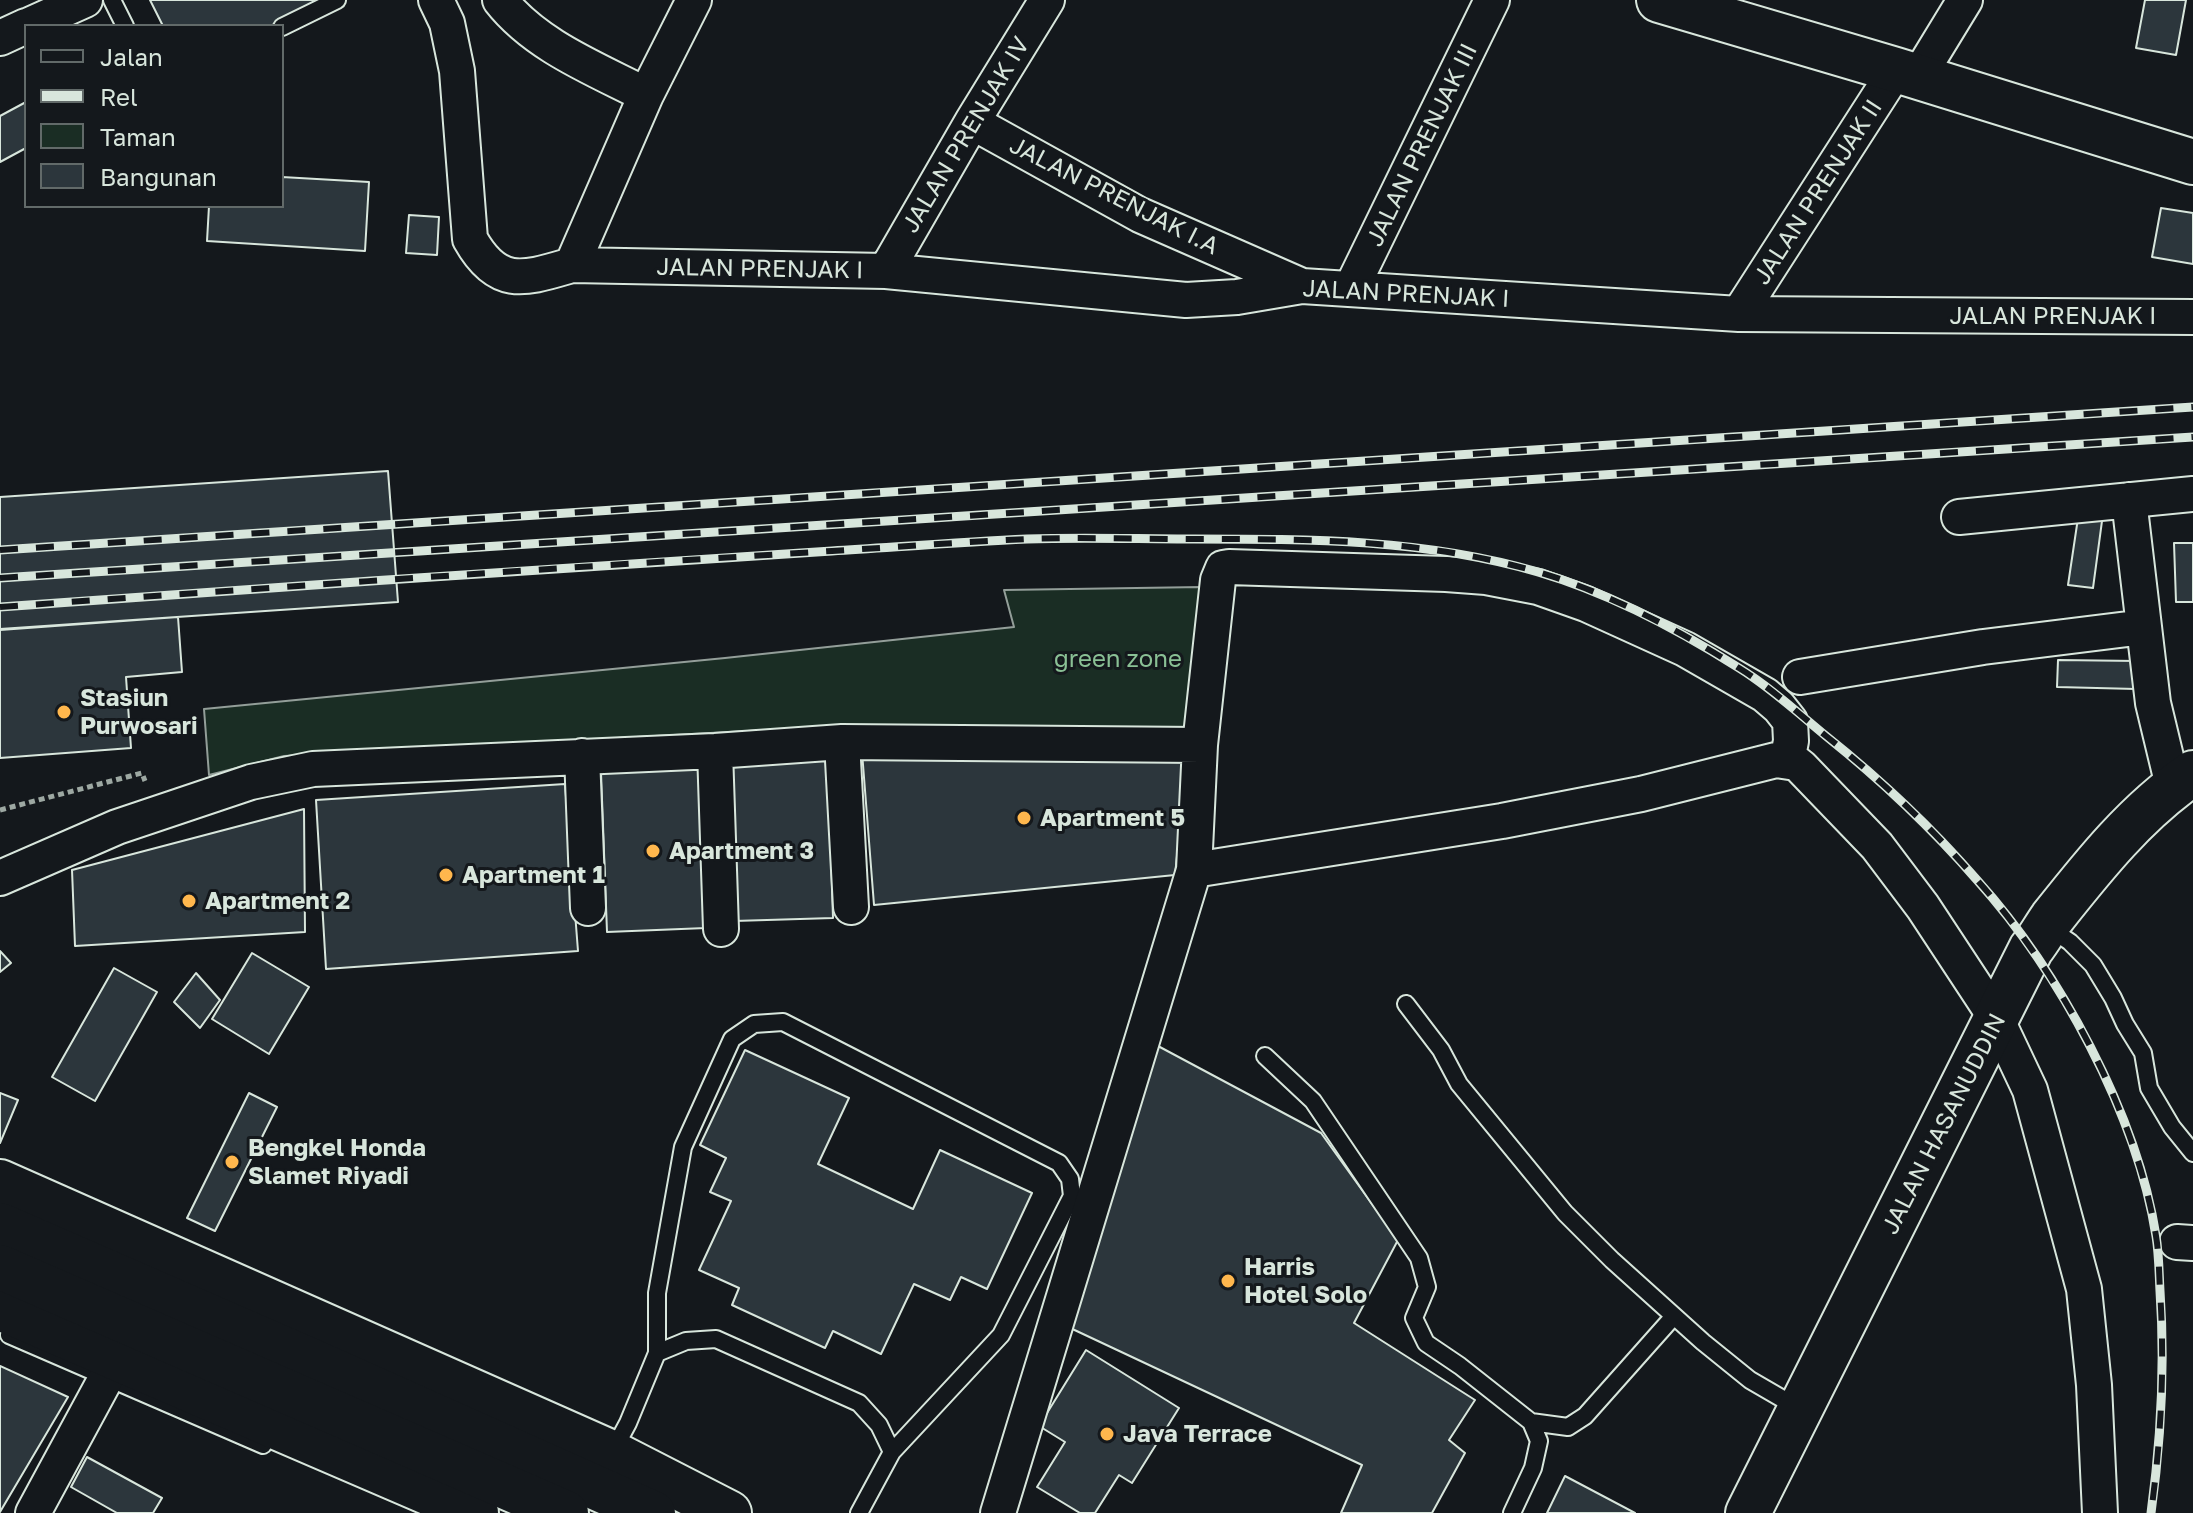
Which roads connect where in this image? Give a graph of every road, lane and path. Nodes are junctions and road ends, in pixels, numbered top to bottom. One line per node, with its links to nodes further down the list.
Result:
1 (85, 0): 11 (street)
2 (112, 0): 12 (lane)
3 (337, 0): 13 (lane)
4 (436, 0): 20 (street, JALAN PRENJAK I)
5 (500, 0): 17 (street)
6 (694, 0): 17 (street)
7 (1047, 0): 18 (street, JALAN PRENJAK IV)
8 (1492, 0): 23 (street, JALAN PRENJAK III)
9 (1659, 0): 16 (main road)
10 (1965, 0): 16 (street, JALAN PRENJAK II)
11 (31, 24)
12 (124, 24)
13 (284, 26)
14 (24, 27): 15 (street)
15 (0, 38)
16 (1907, 74): 19 (main road); 24 (street, JALAN PRENJAK II)
17 (646, 95): 20 (street)
18 (972, 122): 21 (street, JALAN PRENJAK IV); 22 (street, JALAN PRENJAK I.A)
19 (2193, 162)
20 (572, 265): 21 (street, JALAN PRENJAK I)
21 (886, 271): 22 (street, JALAN PRENJAK I)
22 (1302, 286): 23 (street, JALAN PRENJAK I)
23 (1351, 289): 24 (street, JALAN PRENJAK I)
24 (1739, 314): 25 (street, JALAN PRENJAK I)
25 (2193, 317)
26 (2193, 494): 27 (street)
27 (2129, 500): 28 (street); 29 (street)
28 (1959, 517)
29 (2144, 627): 30 (street); 36 (street)
30 (1800, 677)
31 (842, 742): 32 (street); 33 (street); 41 (street)
32 (1200, 745): 35 (street); 39 (street)
33 (715, 751): 34 (street); 44 (street)
34 (582, 756): 38 (street); 42 (street)
35 (1787, 761): 39 (street); 46 (street)
36 (2183, 780): 43 (main road, JALAN HASANUDDIN)
37 (0, 810): 38 (path)
38 (159, 813): 40 (street)
39 (1194, 870): 68 (street)
40 (0, 878)
41 (851, 907)
42 (588, 908)
43 (2046, 926): 46 (main road, JALAN HASANUDDIN); 48 (lane)
44 (721, 929)
45 (1406, 1004): 53 (lane)
46 (1996, 1018): 57 (main road, JALAN HASANUDDIN); 71 (street)
47 (1265, 1056): 58 (lane)
48 (2193, 1153)
49 (0, 1182): 61 (main road)
50 (0, 1225): 62 (main road)
51 (0, 1267): 65 (main road)
52 (0, 1308): 56 (main road)
53 (1674, 1316): 57 (lane); 58 (lane)
54 (0, 1332): 56 (lane)
55 (657, 1353): 60 (lane); 60 (lane); 61 (lane)
56 (111, 1368): 59 (lane); 63 (street); 64 (main road)
57 (1800, 1409): 70 (main road, JALAN HASANUDDIN)
58 (1531, 1422): 69 (lane)
59 (279, 1452)
60 (892, 1452): 67 (lane)
61 (612, 1453): 66 (main road)
62 (637, 1506)
63 (33, 1513)
64 (476, 1513)
65 (566, 1513)
66 (729, 1513)
67 (859, 1513)
68 (998, 1513)
69 (1512, 1513)
70 (1748, 1513)
71 (2100, 1513)

